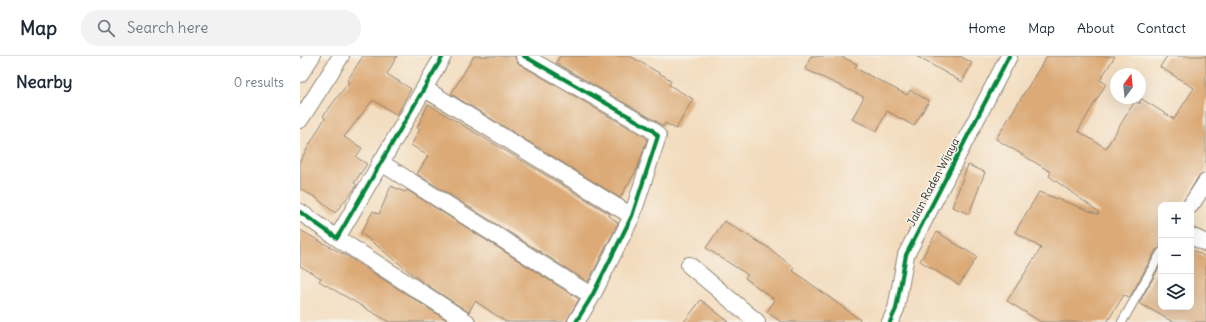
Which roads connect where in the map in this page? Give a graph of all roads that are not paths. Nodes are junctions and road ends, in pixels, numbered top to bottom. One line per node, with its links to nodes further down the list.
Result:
1 (312, 56): 6 (street)
2 (341, 56): 8 (street)
3 (443, 56): 7 (street)
4 (524, 56): 13 (street)
5 (1009, 56): 23 (street, Jalan Raden Wijaya)
6 (300, 74)
7 (425, 89): 9 (street); 13 (street)
8 (300, 120)
9 (380, 162): 14 (street); 19 (street)
10 (1206, 182): 11 (street)
11 (1193, 202)
12 (300, 212): 14 (street)
13 (632, 216): 19 (street)
14 (337, 238): 20 (street)
15 (1194, 238): 16 (street)
16 (1206, 244)
17 (1158, 258): 24 (lane)
18 (689, 265): 22 (street)
19 (592, 296): 21 (street)
20 (467, 322)
21 (576, 322)
22 (757, 322)
23 (890, 322)
24 (1122, 322)

